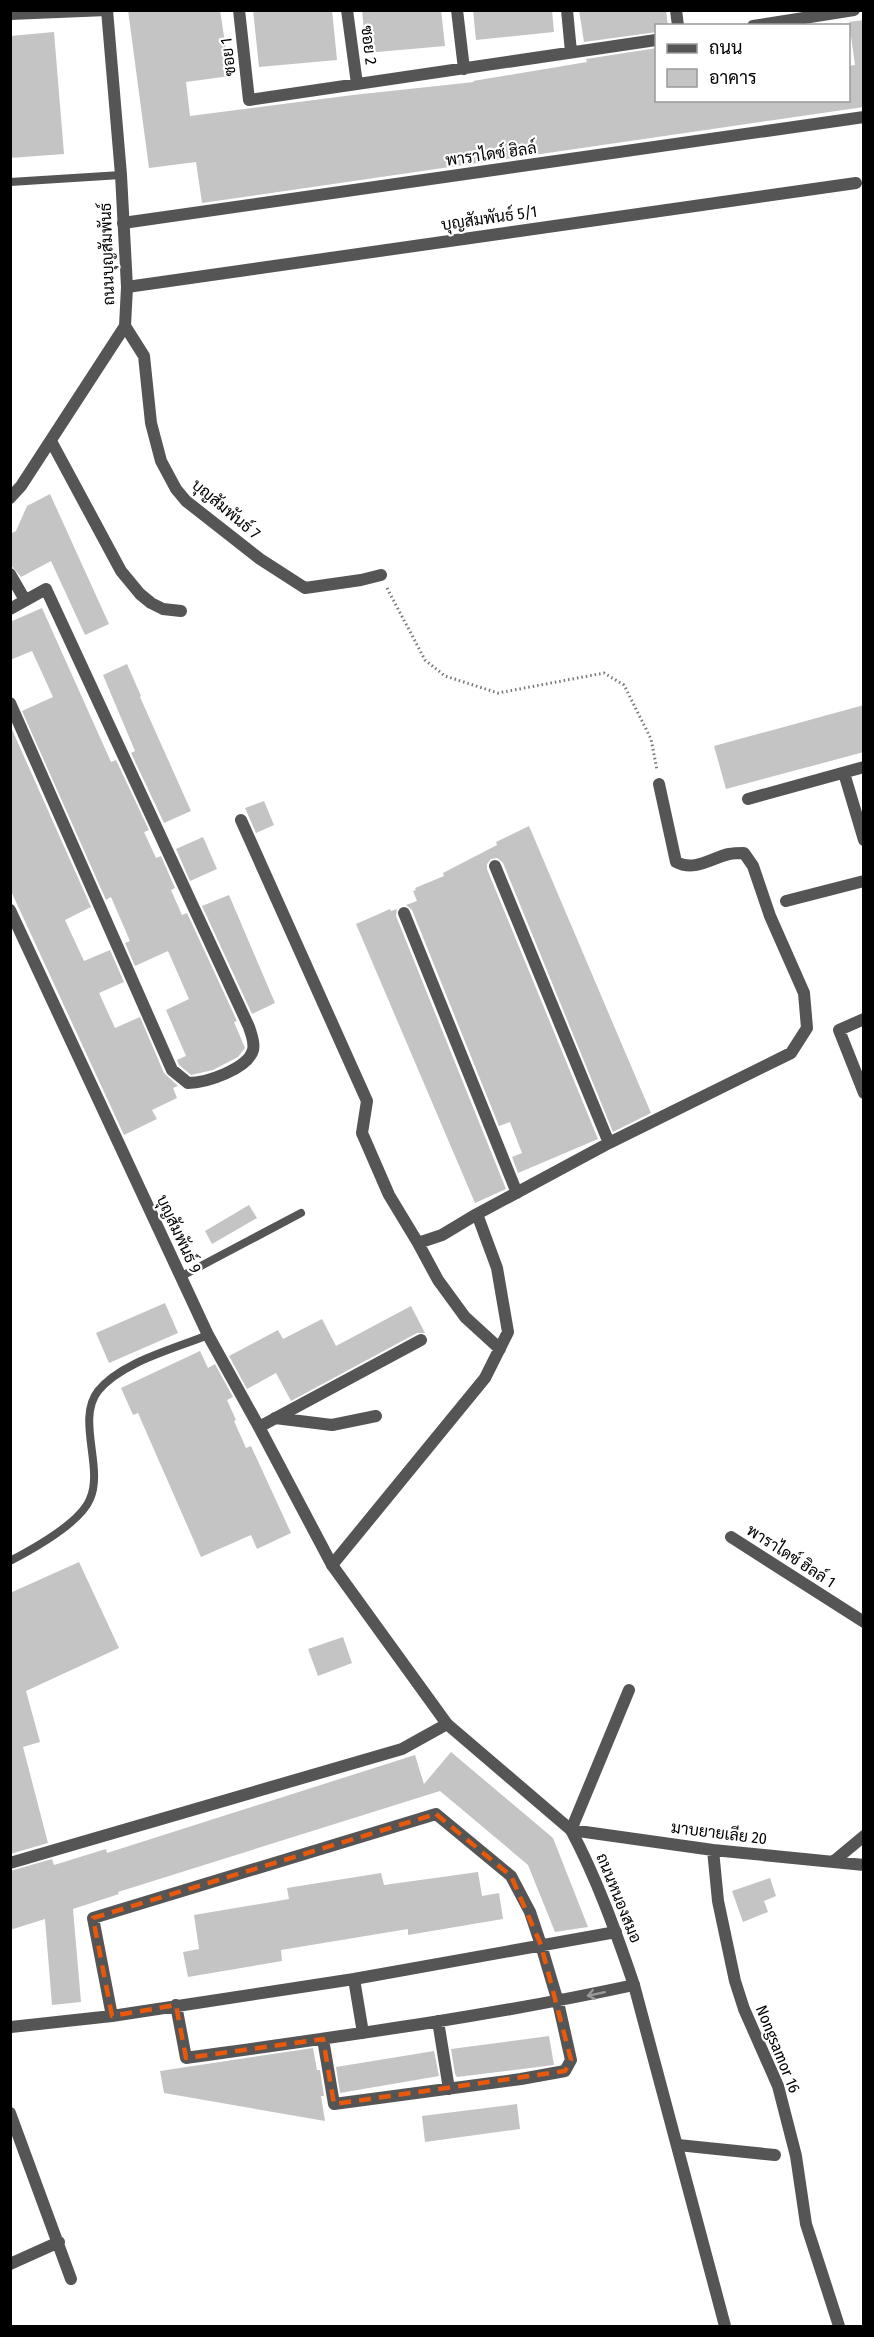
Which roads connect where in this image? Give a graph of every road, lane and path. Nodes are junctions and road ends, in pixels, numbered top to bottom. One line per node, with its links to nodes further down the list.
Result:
1 (238, 10): 13 (street, ซอย 1)
2 (348, 10): 13 (street, ซอย 2)
3 (457, 10): 12 (street)
4 (567, 10): 11 (street)
5 (855, 10): 7 (street)
6 (107, 11): 8 (lane); 15 (street, ถนนบุญสัมพันธ์)
7 (787, 15): 9 (street)
8 (10, 16)
9 (759, 24)
10 (655, 40): 11 (street)
11 (571, 52): 12 (street)
12 (464, 69): 13 (street)
13 (357, 84)
14 (864, 117): 18 (street, พาราไดซ์ ฮิลล์)
15 (121, 175): 16 (lane); 18 (street, ถนนบุญสัมพันธ์)
16 (10, 182)
17 (856, 183): 19 (street, บุญสัมพันธ์ 5/1)
18 (123, 223): 19 (street, ถนนบุญสัมพันธ์)
19 (127, 287): 20 (street, ถนนบุญสัมพันธ์)
20 (125, 326): 21 (street, ถนนบุญสัมพันธ์); 24 (street, บุญสัมพันธ์ 7)
21 (51, 441): 22 (street, ถนนบุญสัมพันธ์); 27 (street)
22 (10, 498)
23 (10, 574): 25 (street)
24 (381, 575): 31 (path)
25 (26, 600): 26 (street); 28 (street)
26 (10, 609)
27 (181, 611)
28 (10, 704)
29 (864, 767): 30 (street)
30 (844, 773): 32 (street); 34 (street)
31 (659, 784): 42 (street)
32 (748, 799)
33 (241, 820): 46 (street)
34 (864, 840)
35 (495, 866): 42 (street)
36 (864, 881): 37 (street)
37 (786, 901)
38 (10, 909): 47 (street, บุญสัมพันธ์ 9)
39 (404, 914): 43 (street)
40 (864, 1019): 41 (street)
41 (863, 1090)
42 (609, 1143): 43 (street)
43 (517, 1193): 45 (street)
44 (301, 1213): 47 (lane)
45 (477, 1214): 46 (street); 50 (street)
46 (418, 1243): 50 (street)
47 (180, 1277): 48 (street, บุญสัมพันธ์ 9)
48 (208, 1335): 53 (street, บุญสัมพันธ์ 9); 55 (lane)
49 (421, 1340): 52 (street)
50 (500, 1348): 56 (street)
51 (376, 1416): 52 (street)
52 (275, 1418): 53 (street)
53 (259, 1427): 56 (street, บุญสัมพันธ์ 9)
54 (731, 1537): 57 (street, พาราไดซ์ ฮิลล์ 1)
55 (10, 1561)
56 (332, 1565): 59 (street, ถนนหนองสมอ)
57 (864, 1622)
58 (629, 1690): 60 (street)
59 (447, 1724): 60 (street, ถนนหนองสมอ); 64 (street)
60 (571, 1830): 62 (street, มาบยายเลีย 20); 66 (street, ถนนหนองสมอ)
61 (864, 1836): 63 (street)
62 (712, 1850): 63 (street, มาบยายเลีย 20); 85 (street, Nongsamor 16)
63 (834, 1862): 65 (street, มาบยายเลีย 20)
64 (10, 1863)
65 (864, 1865)
66 (616, 1932): 67 (street); 69 (street, ถนนหนองสมอ)
67 (541, 1945): 68 (street); 70 (street); 72 (street)
68 (354, 1979): 71 (street); 75 (street)
69 (634, 1985): 70 (street, one-way to 70); 79 (street, ถนนหนองสมอ)
70 (558, 2002): 73 (street); 77 (street)
71 (176, 2005): 72 (street); 76 (street)
72 (112, 2016): 74 (street)
73 (438, 2021): 75 (street); 77 (street)
74 (11, 2027)
75 (363, 2033): 76 (street)
76 (323, 2039): 77 (street)
77 (449, 2089)
78 (10, 2113): 81 (street)
79 (678, 2145): 80 (street); 84 (street, ถนนหนองสมอ)
80 (776, 2155)
81 (59, 2242): 82 (street); 83 (street)
82 (10, 2264)
83 (71, 2279)
84 (725, 2326)
85 (839, 2326)

